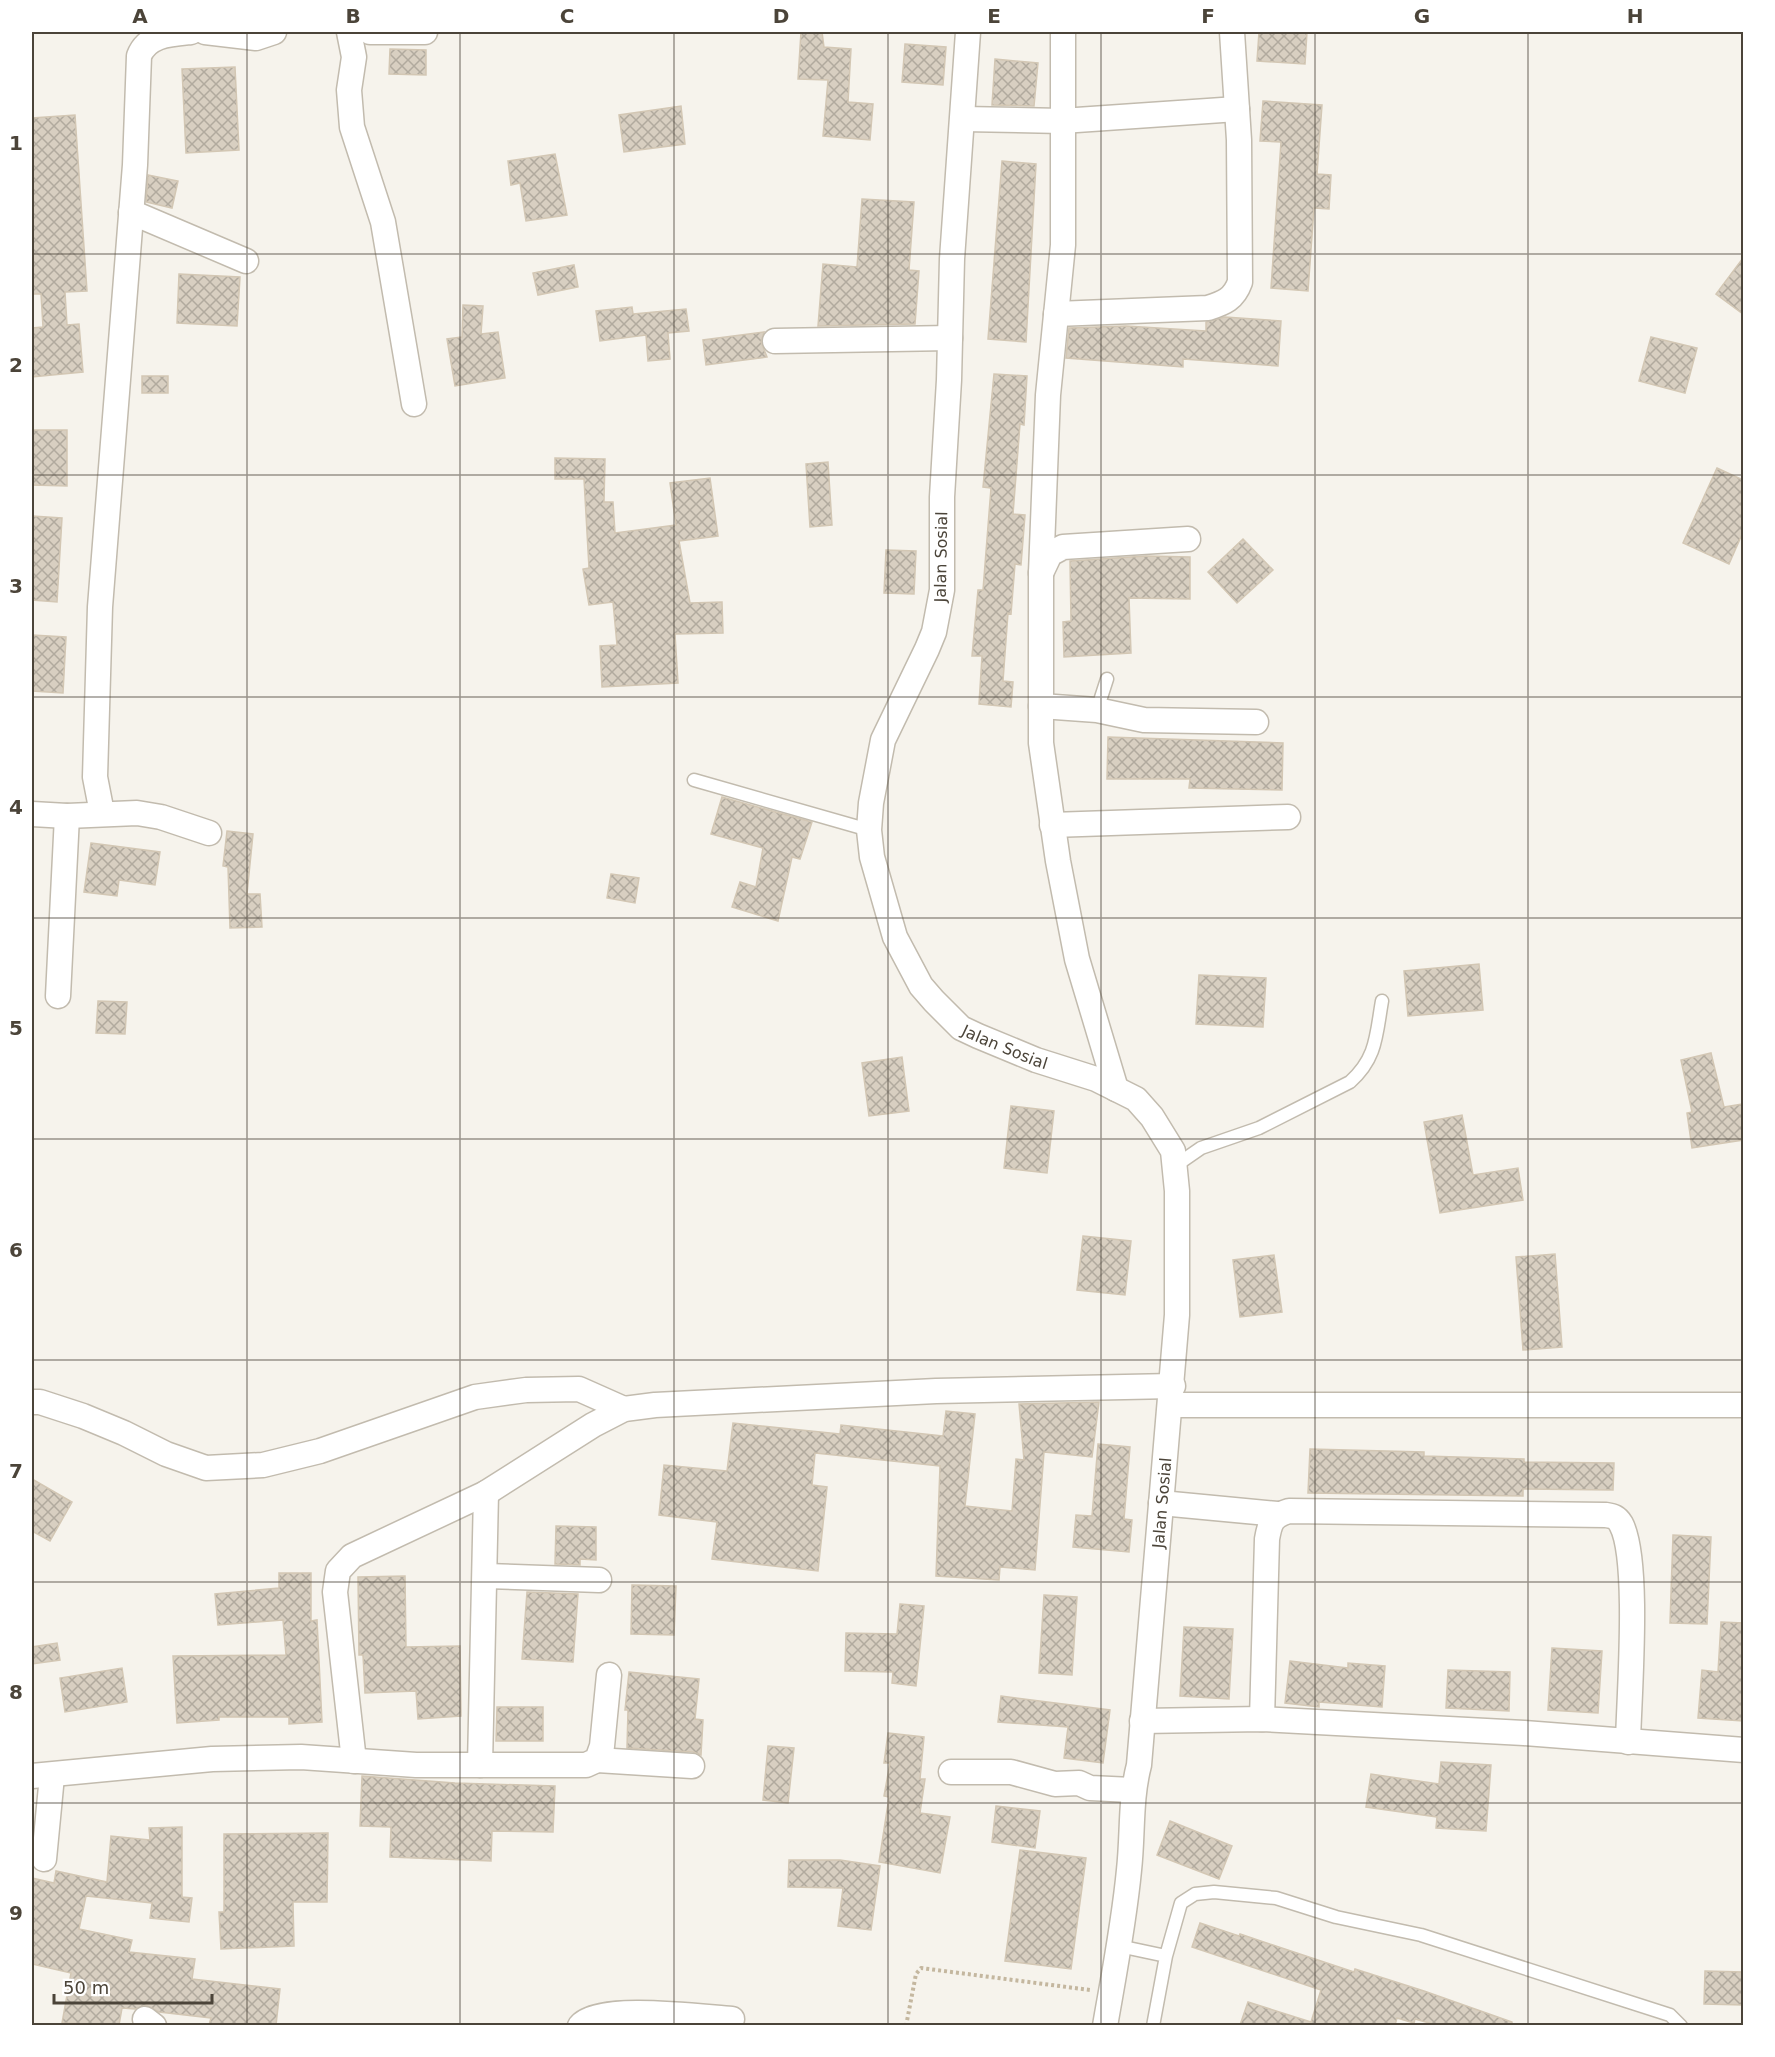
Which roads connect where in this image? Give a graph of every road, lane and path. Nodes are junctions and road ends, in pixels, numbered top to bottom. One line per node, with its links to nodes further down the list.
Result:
1 (191, 32): 13 (street)
2 (205, 32): 3 (street)
3 (274, 32)
4 (349, 32): 18 (street)
5 (370, 32): 6 (street)
6 (425, 32)
7 (968, 32): 11 (street, Jalan Sosial)
8 (1063, 32): 12 (street)
9 (1232, 32): 10 (street)
10 (1237, 109): 12 (street); 15 (street)
11 (963, 119): 12 (street); 16 (street, Jalan Sosial)
12 (1062, 121): 15 (street)
13 (131, 212): 14 (street); 26 (street)
14 (246, 261)
15 (1056, 314): 20 (street)
16 (950, 338): 17 (street); 31 (street, Jalan Sosial)
17 (775, 341)
18 (414, 404)
19 (1188, 539): 20 (street)
20 (1041, 573): 22 (street)
21 (1107, 679): 23 (lane)
22 (1041, 706): 23 (street); 30 (street)
23 (1097, 710): 24 (street)
24 (1256, 722)
25 (694, 780): 31 (lane)
26 (102, 813): 28 (street); 32 (street)
27 (32, 814): 28 (street)
28 (67, 816): 33 (street)
29 (1288, 817): 30 (street)
30 (1052, 825): 35 (street)
31 (869, 830): 35 (street, Jalan Sosial)
32 (209, 833)
33 (58, 996)
34 (1382, 1001): 36 (lane)
35 (1116, 1089): 36 (street, Jalan Sosial)
36 (1175, 1166): 37 (street, Jalan Sosial)
37 (1172, 1395): 39 (street); 40 (street); 42 (street, Jalan Sosial)
38 (32, 1402): 40 (street)
39 (1743, 1405)
40 (624, 1409): 41 (street)
41 (486, 1493): 44 (street); 52 (street)
42 (1161, 1503): 43 (street); 48 (street, Jalan Sosial)
43 (1277, 1514): 47 (street); 49 (street)
44 (486, 1576): 45 (street); 53 (street)
45 (599, 1580)
46 (609, 1675): 51 (street)
47 (1262, 1719): 48 (street); 49 (street)
48 (1142, 1721): 57 (street, Jalan Sosial)
49 (1628, 1742): 50 (street)
50 (1743, 1750)
51 (597, 1760): 53 (street); 54 (street)
52 (354, 1761): 53 (street); 56 (street)
53 (480, 1765)
54 (692, 1766)
55 (951, 1772): 57 (street)
56 (42, 1776): 58 (street)
57 (1132, 1790): 59 (street, Jalan Sosial)
58 (44, 1859)
59 (1119, 1946): 60 (lane); 61 (street, Jalan Sosial)
60 (1166, 1956): 66 (lane); 67 (lane)
61 (1110, 1993): 64 (path); 65 (street, Jalan Sosial)
62 (732, 2019): 63 (street)
63 (580, 2025)
64 (906, 2025)
65 (1105, 2025)
66 (1153, 2025)
67 (1681, 2025)

